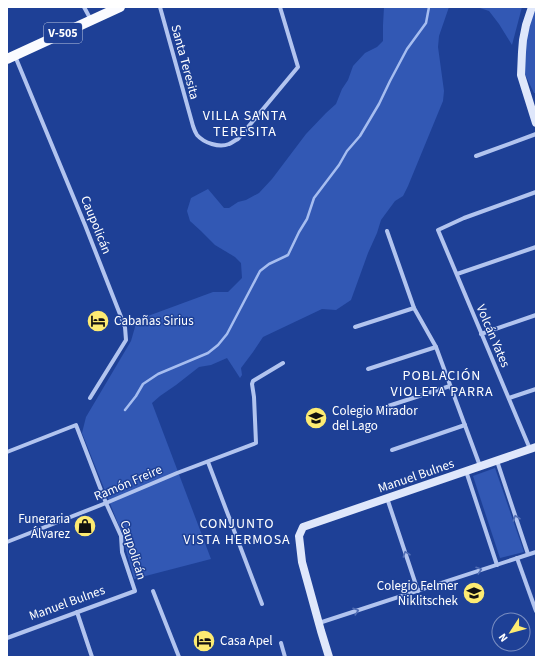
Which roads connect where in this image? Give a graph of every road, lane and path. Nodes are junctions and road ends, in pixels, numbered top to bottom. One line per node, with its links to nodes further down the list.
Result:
1 (84, 7): 6 (street)
2 (120, 7): 6 (main road, V-505)
3 (160, 7): 4 (street, Santa Teresita)
4 (280, 7)
5 (532, 7): 8 (street)
6 (91, 20): 7 (main road, V-505)
7 (11, 57): 24 (street, Caupolicán)
8 (536, 123)
9 (536, 134): 10 (street)
10 (476, 156)
11 (536, 192): 14 (street, Volcán Yates)
12 (387, 231): 15 (street)
13 (536, 247): 14 (street)
14 (457, 274): 18 (street, Volcán Yates)
15 (414, 308): 17 (street); 19 (street)
16 (536, 314): 18 (street)
17 (355, 327)
18 (481, 334): 25 (street, Volcán Yates)
19 (436, 347): 21 (street); 22 (street)
20 (283, 363): 32 (street, Ramón Freire)
21 (368, 369)
22 (450, 386): 26 (street); 27 (street)
23 (536, 389): 25 (street)
24 (90, 398)
25 (509, 398): 28 (street, Volcán Yates)
26 (379, 409)
27 (465, 425): 29 (street); 33 (street)
28 (533, 448): 31 (street, Manuel Bulnes)
29 (392, 450)
30 (7, 452): 36 (street, Caupolicán)
31 (496, 461): 33 (street, Manuel Bulnes); 39 (street, one-way to 31)
32 (208, 462): 36 (street, Ramón Freire); 45 (street)
33 (480, 466): 34 (street, Manuel Bulnes)
34 (466, 471): 35 (street, Manuel Bulnes); 41 (street)
35 (387, 498): 44 (street, one-way to 35); 48 (street, Manuel Bulnes)
36 (106, 503): 37 (street, Ramón Freire); 42 (street, Caupolicán)
37 (7, 542)
38 (536, 552): 39 (street)
39 (528, 554): 40 (street)
40 (517, 558): 41 (street); 46 (street)
41 (497, 565): 44 (street, one-way to 41)
42 (135, 591): 47 (street, Manuel Bulnes)
43 (153, 591): 52 (street, Caupolicán)
44 (418, 591): 48 (street, one-way to 44)
45 (262, 604)
46 (536, 611)
47 (77, 612): 49 (street, Manuel Bulnes); 51 (street)
48 (319, 624): 54 (street)
49 (7, 638)
50 (281, 643): 53 (street)
51 (92, 657)
52 (179, 657)
53 (285, 657)
54 (329, 657)

